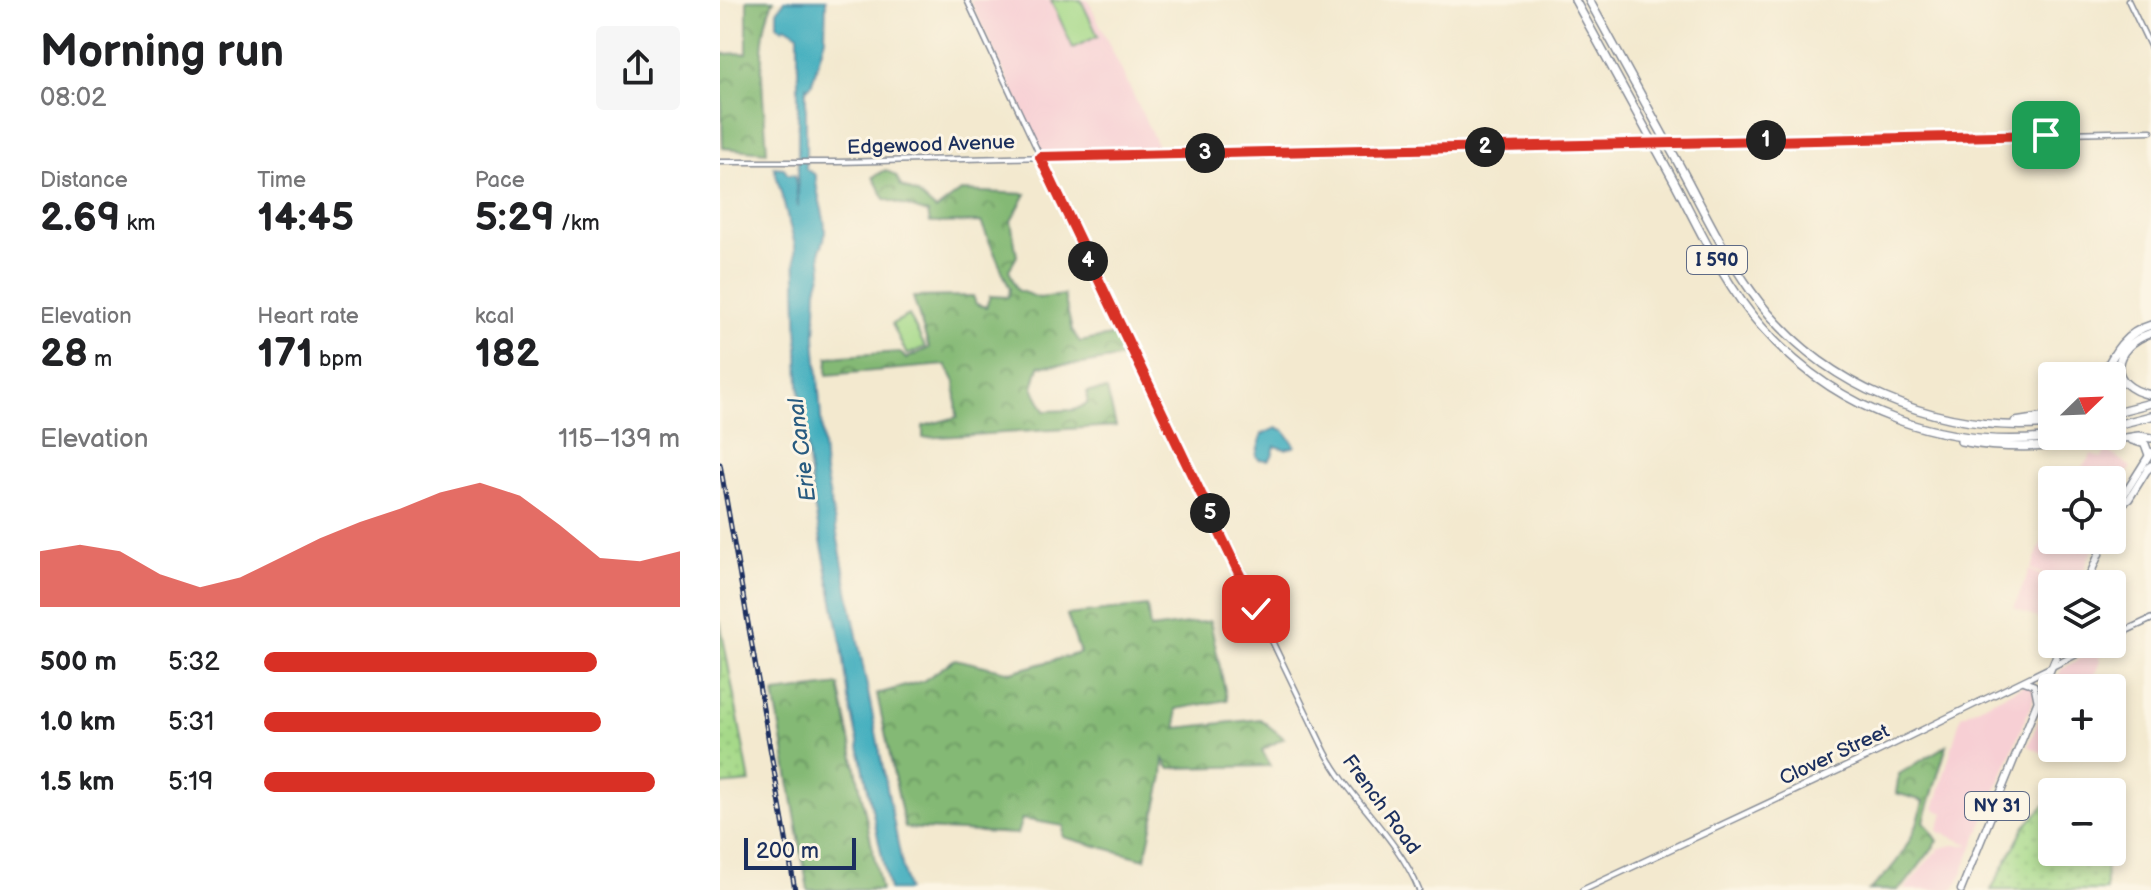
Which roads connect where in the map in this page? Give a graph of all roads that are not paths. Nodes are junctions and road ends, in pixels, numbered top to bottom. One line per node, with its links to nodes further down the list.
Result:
1 (967, 0): 7 (street, French Road)
2 (1575, 0): 20 (highway, I 590)
3 (1589, 0): 19 (highway, I 590)
4 (2128, 0): 5 (street)
5 (2151, 48)
6 (2151, 131): 7 (street, Edgewood Avenue, bridge)
7 (1040, 157): 8 (street, Edgewood Avenue); 36 (street, French Road)
8 (720, 162)
9 (2151, 325): 11 (highway)
10 (2151, 333): 12 (highway)
11 (2110, 362)
12 (2151, 395)
13 (2151, 403): 14 (highway)
14 (2126, 409)
15 (2151, 416): 17 (highway)
16 (2038, 418): 19 (highway)
17 (2126, 422)
18 (2038, 424): 19 (highway, I 590)
19 (1991, 425)
20 (1944, 435): 21 (highway, I 590); 25 (highway)
21 (2038, 438)
22 (2151, 438): 23 (highway)
23 (2126, 439)
24 (2126, 439): 26 (highway)
25 (2038, 448)
26 (2150, 461): 27 (main road); 28 (main road)
27 (2126, 492)
28 (2126, 501)
29 (2151, 619): 30 (main road)
30 (2126, 631)
31 (2056, 658): 33 (main road, NY 31)
32 (2069, 658): 33 (main road, Clover Street)
33 (2052, 666): 34 (main road, Clover Street); 35 (main road, NY 31)
34 (2020, 682): 35 (main road); 37 (main road, Clover Street)
35 (2037, 705): 38 (main road, NY 31)
36 (1419, 890)
37 (1583, 890)
38 (1961, 890)

